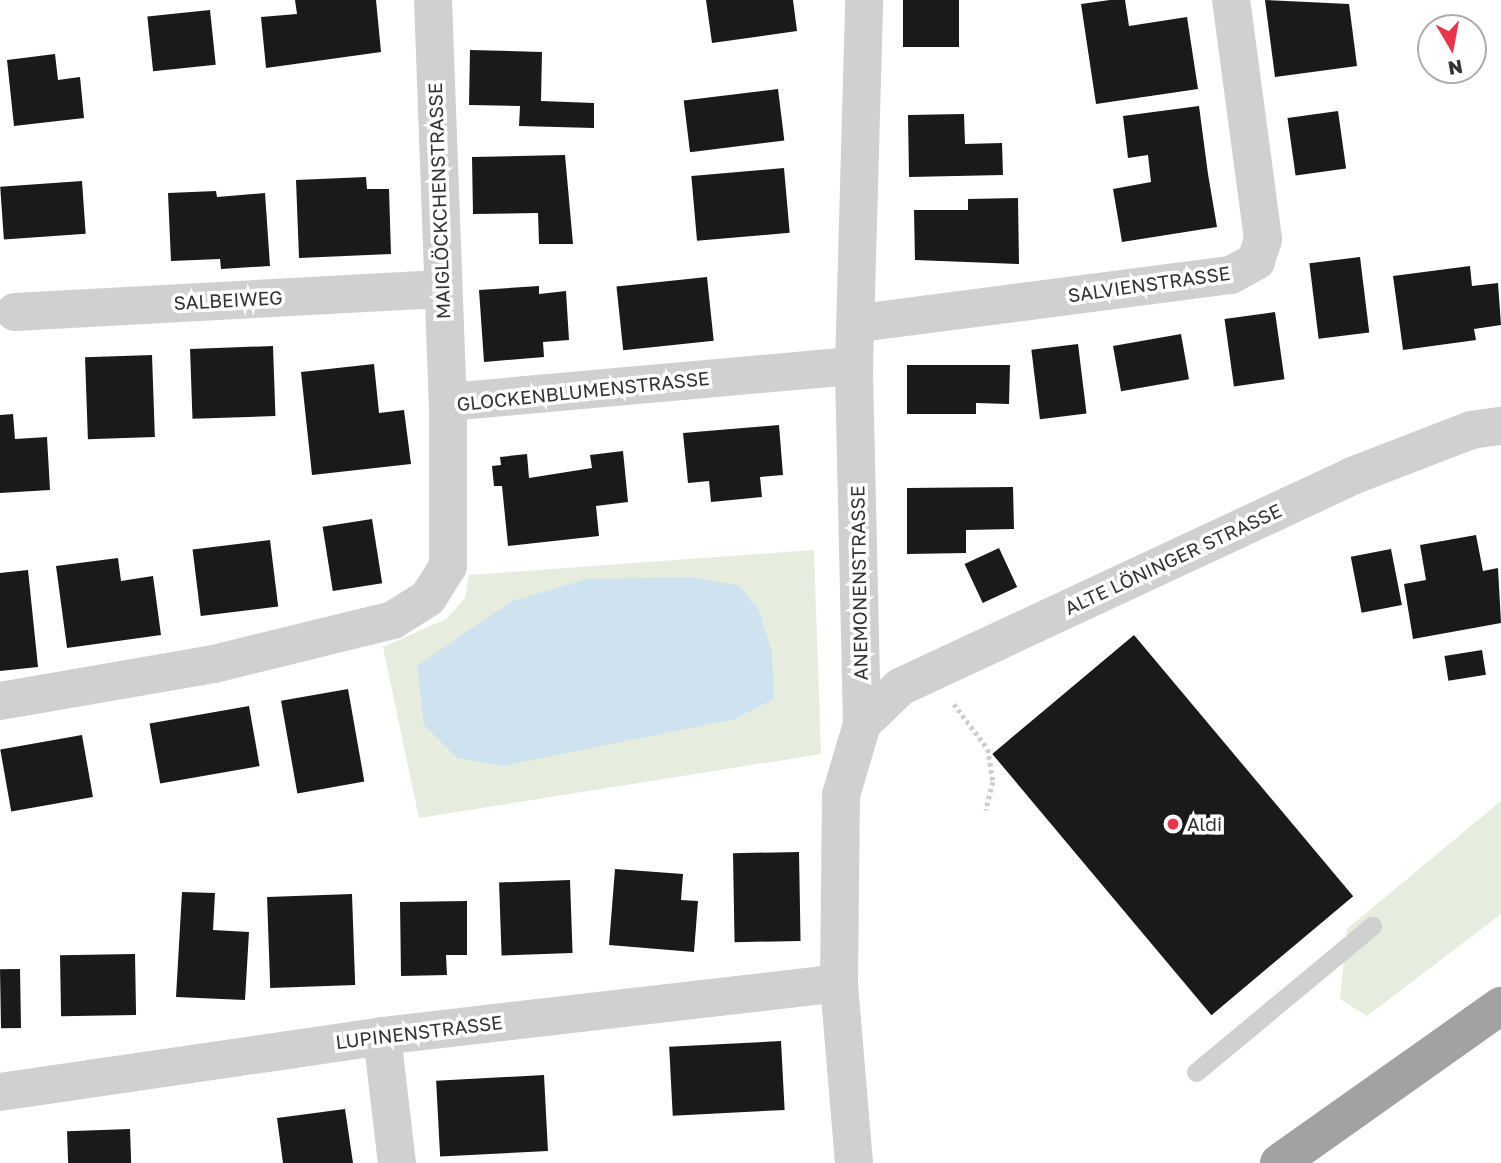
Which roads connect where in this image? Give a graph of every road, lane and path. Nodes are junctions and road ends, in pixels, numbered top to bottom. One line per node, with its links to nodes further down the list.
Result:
1 (433, 0): 4 (street, MAIGLÖCKCHENSTRASSE)
2 (864, 0): 6 (street, ANEMONENSTRASSE)
3 (1231, 0): 6 (street, SALVIENSTRASSE)
4 (440, 289): 5 (street, SALBEIWEG); 8 (street, MAIGLÖCKCHENSTRASSE)
5 (15, 312)
6 (860, 323): 7 (street, ANEMONENSTRASSE)
7 (854, 366): 8 (street, GLOCKENBLUMENSTRASSE); 12 (street, ANEMONENSTRASSE)
8 (448, 402): 11 (street, GLOCKENBLUMENSTRASSE)
9 (1501, 426): 10 (street, ALTE LÖNINGER STRASSE)
10 (930, 673): 12 (street, ALTE LÖNINGER STRASSE); 13 (path)
11 (0, 701)
12 (862, 724): 15 (street, ANEMONENSTRASSE)
13 (986, 810)
14 (1372, 926): 18 (lane)
15 (839, 983): 17 (street, LUPINENSTRASSE); 21 (street, ANEMONENSTRASSE)
16 (1501, 1006): 22 (highway)
17 (382, 1036): 19 (street, LUPINENSTRASSE); 20 (street)
18 (1196, 1072)
19 (0, 1092)
20 (397, 1163)
21 (854, 1163)
22 (1279, 1163)

